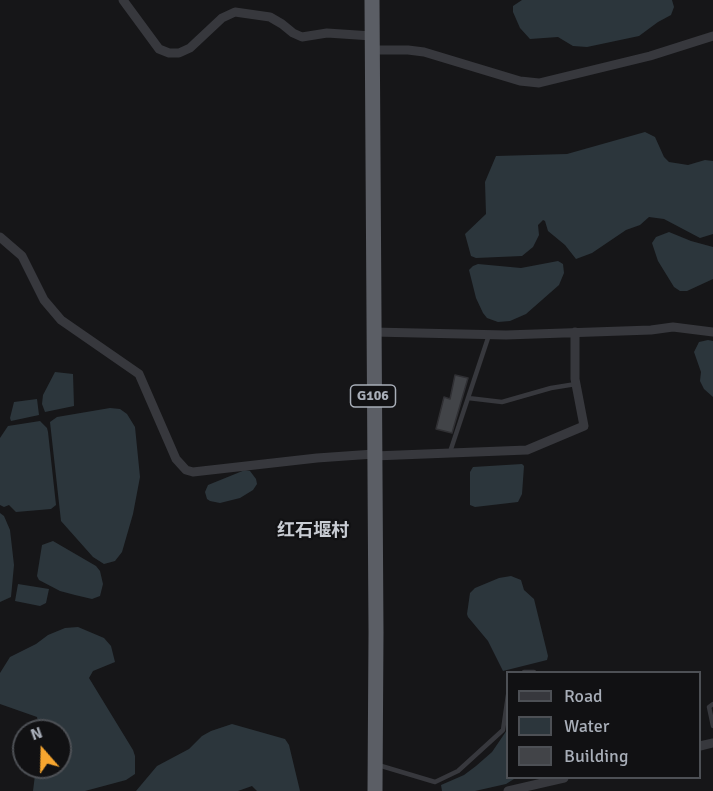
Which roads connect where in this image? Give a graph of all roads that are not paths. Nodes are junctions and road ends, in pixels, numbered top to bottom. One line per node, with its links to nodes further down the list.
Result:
1 (123, 0): 4 (street)
2 (372, 0): 4 (highway, G106)
3 (713, 36): 4 (street)
4 (372, 43): 6 (highway, G106)
5 (0, 237): 13 (street)
6 (373, 332): 9 (street); 13 (highway, G106)
7 (575, 332): 8 (street); 9 (street); 10 (street)
8 (713, 333)
9 (489, 334): 11 (lane)
10 (576, 384): 11 (lane); 12 (street)
11 (468, 398): 12 (lane)
12 (450, 452): 13 (street)
13 (374, 455): 17 (highway, G106)
14 (506, 704): 17 (lane)
15 (713, 704): 16 (lane)
16 (713, 726)
17 (375, 764): 19 (highway, G106)
18 (556, 779): 20 (street)
19 (375, 791)
20 (508, 791)

